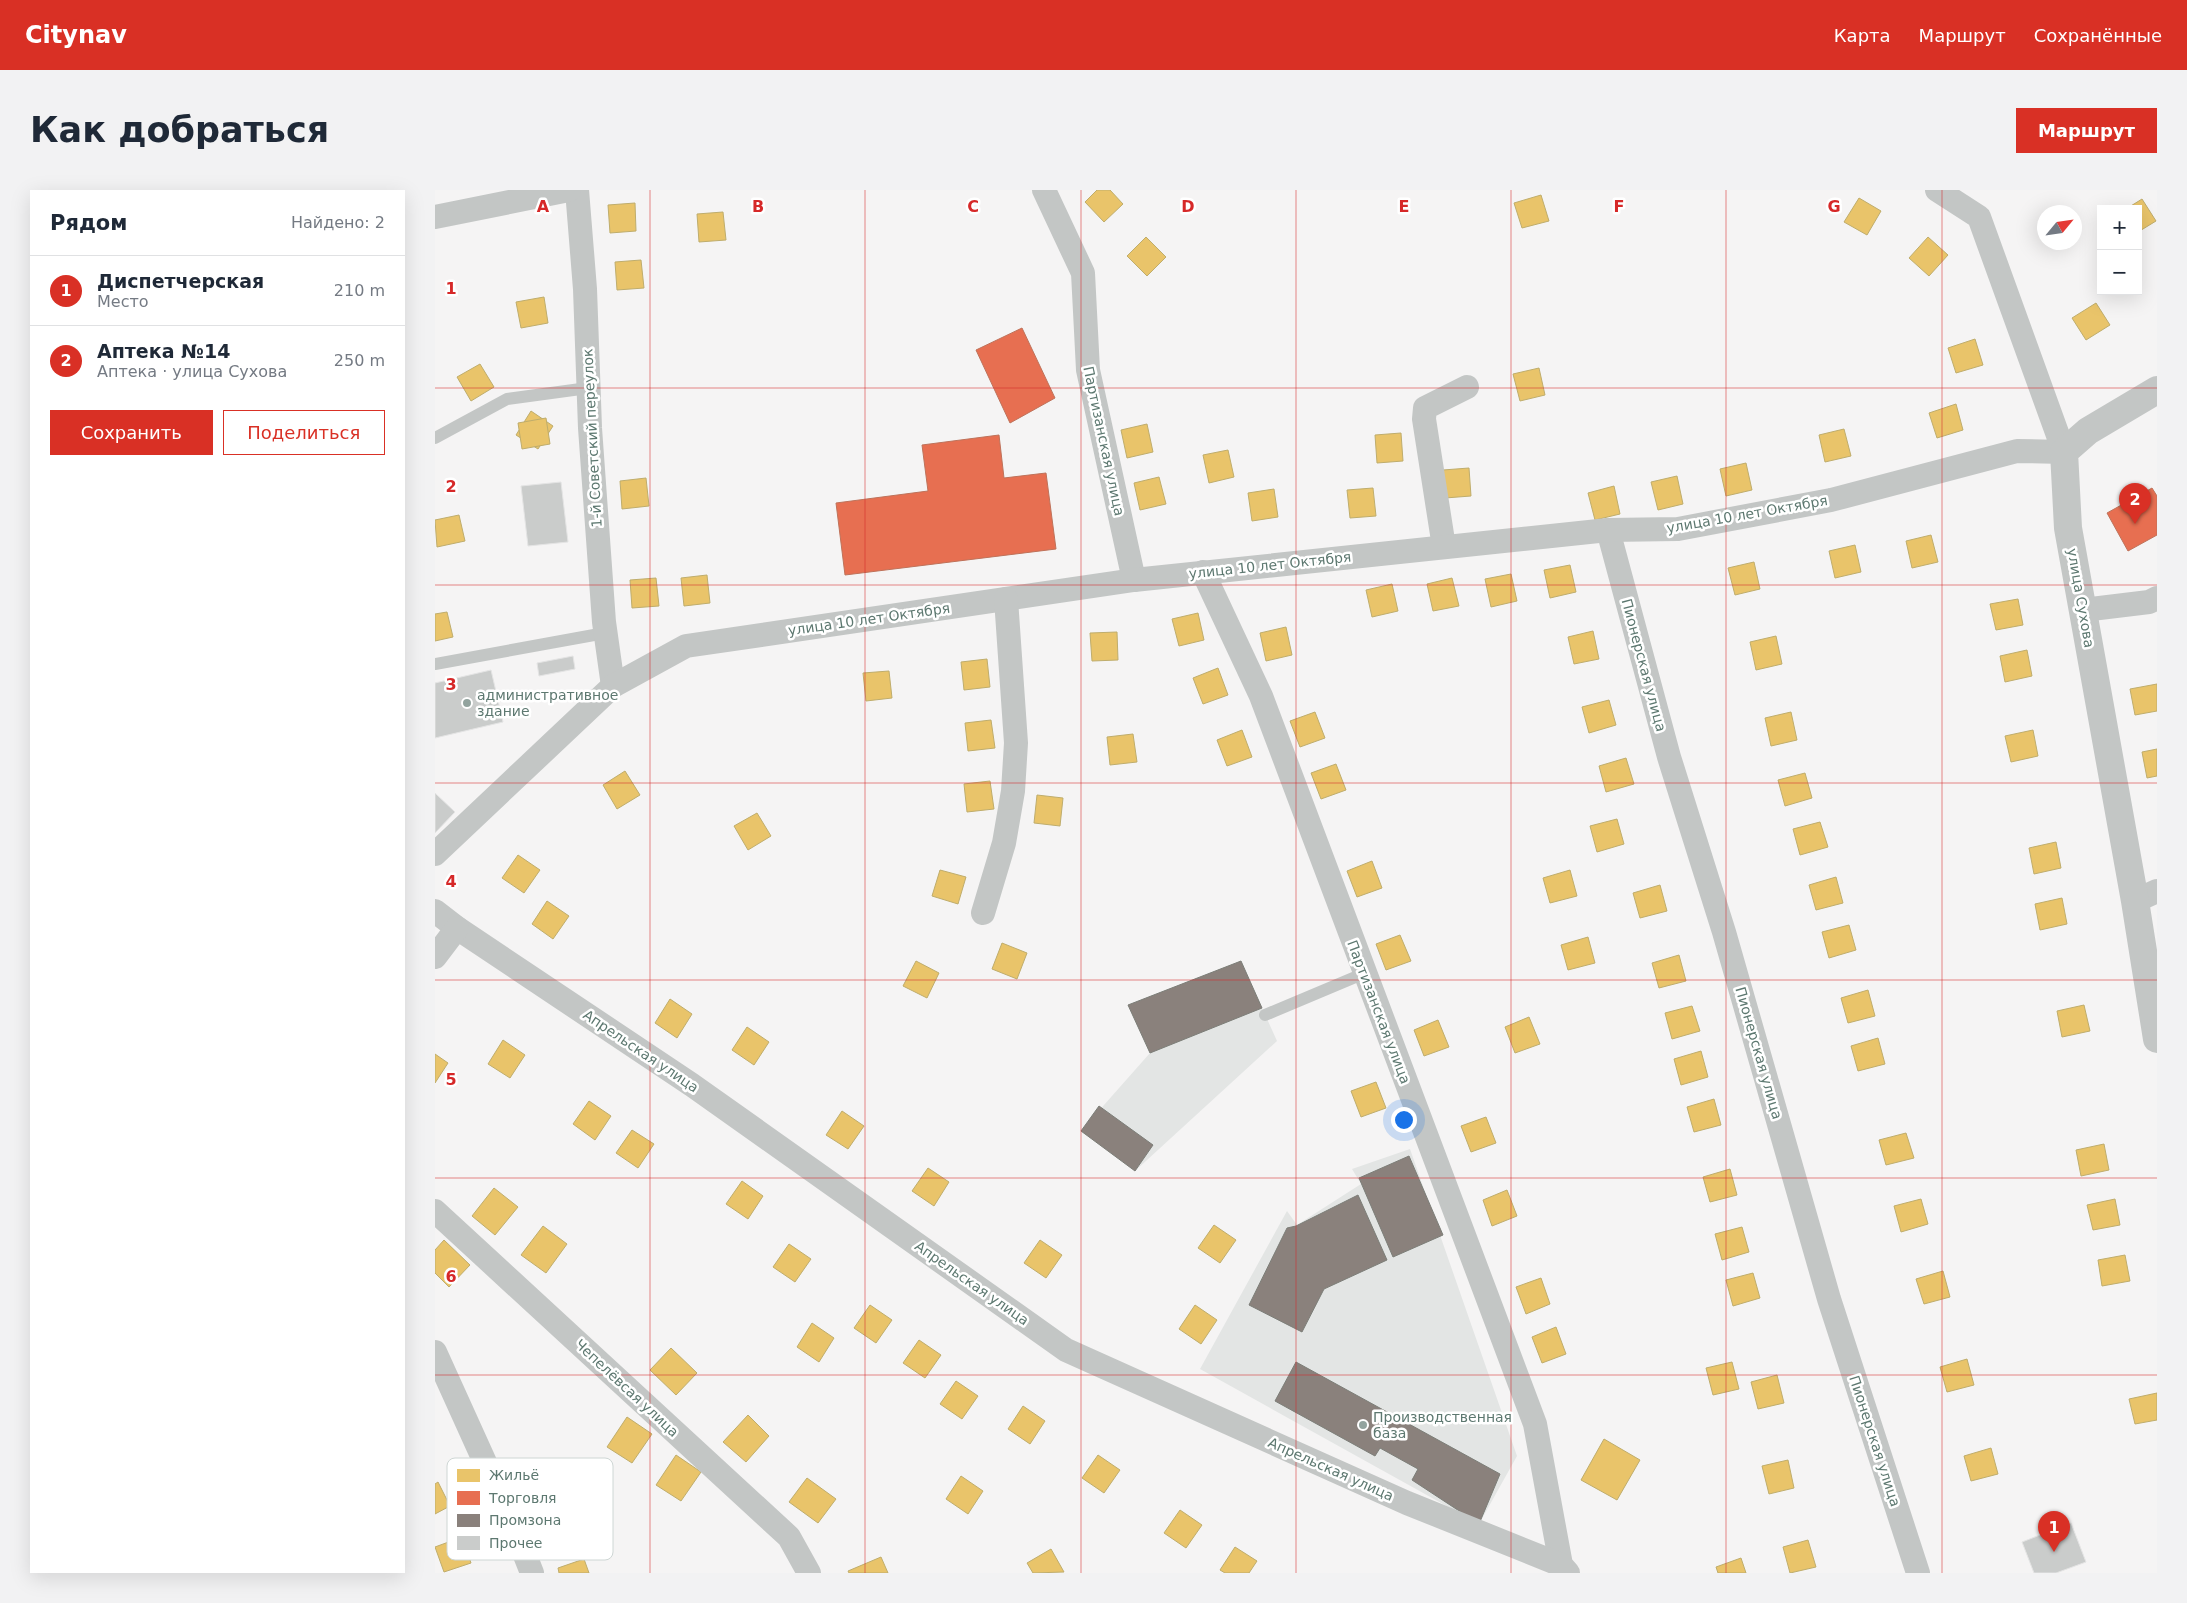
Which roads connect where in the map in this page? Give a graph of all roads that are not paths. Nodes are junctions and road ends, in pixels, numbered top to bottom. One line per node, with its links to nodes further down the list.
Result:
1 (569, 190): 5 (street)
2 (577, 190): 7 (street, 1-й Советский переулок)
3 (1044, 190): 14 (street, Партизанская улица)
4 (1937, 190): 10 (street, улица Сухова)
5 (435, 217)
6 (1467, 387): 12 (street)
7 (588, 388): 9 (lane); 18 (street, 1-й Советский переулок)
8 (2157, 390): 10 (street)
9 (435, 438)
10 (2064, 452): 11 (street, улица 10 лет Октября); 17 (street, улица Сухова)
11 (1608, 530): 12 (street, улица 10 лет Октября); 37 (street, Пионерская улица)
12 (1444, 547): 13 (street, улица 10 лет Октября)
13 (1203, 572): 14 (street, улица 10 лет Октября); 27 (street, Партизанская улица)
14 (1134, 580): 16 (street, улица 10 лет Октября)
15 (2157, 598): 17 (street)
16 (1006, 599): 20 (street, улица 10 лет Октября); 24 (street)
17 (2083, 610): 22 (street, улица Сухова)
18 (605, 633): 19 (lane); 20 (street, 1-й Советский переулок)
19 (435, 664)
20 (613, 686): 21 (street, улица 10 лет Октября)
21 (435, 854)
22 (2146, 896): 29 (street, улица Сухова)
23 (435, 911): 25 (street, Апрельская улица)
24 (983, 913)
25 (457, 928): 26 (street); 34 (street, Апрельская улица)
26 (435, 957)
27 (1365, 973): 28 (lane); 34 (street, Партизанская улица)
28 (1265, 1015)
29 (2157, 1039)
30 (435, 1211): 36 (street, Чепелёвсая улица)
31 (435, 1352): 32 (street)
32 (483, 1458)
33 (528, 1560): 35 (street)
34 (1564, 1569)
35 (533, 1573)
36 (809, 1573)
37 (1918, 1573)

